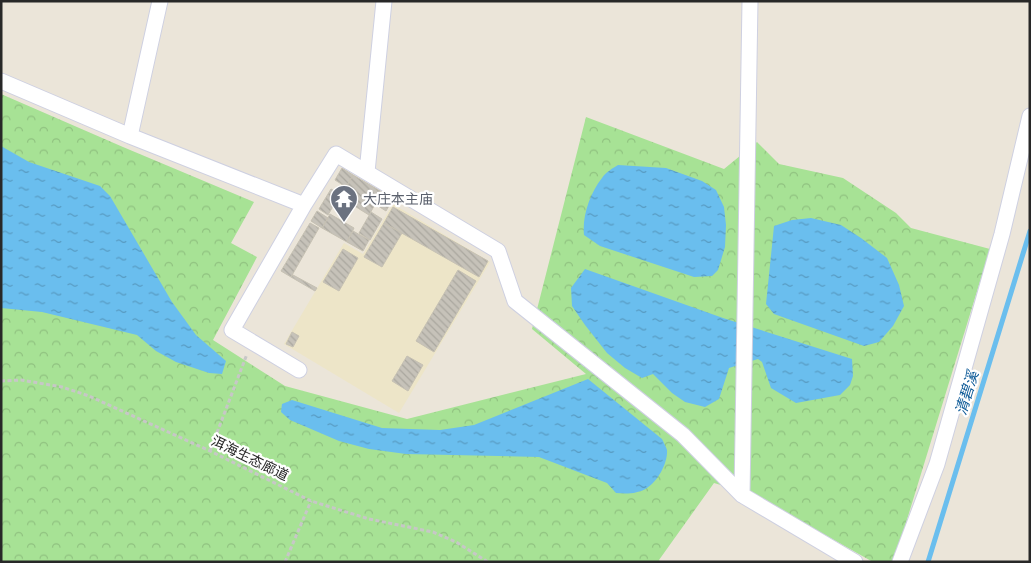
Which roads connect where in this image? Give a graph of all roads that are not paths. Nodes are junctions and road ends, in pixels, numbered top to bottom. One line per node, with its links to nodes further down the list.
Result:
1 (160, 1): 6 (street)
2 (384, 1): 7 (street)
3 (750, 1): 10 (street)
4 (1, 81): 6 (street)
5 (1030, 116): 12 (street)
6 (130, 136): 8 (street)
7 (367, 172): 8 (street); 10 (street)
8 (304, 205): 9 (street)
9 (299, 370)
10 (742, 495): 11 (street)
11 (855, 562)
12 (900, 562)

